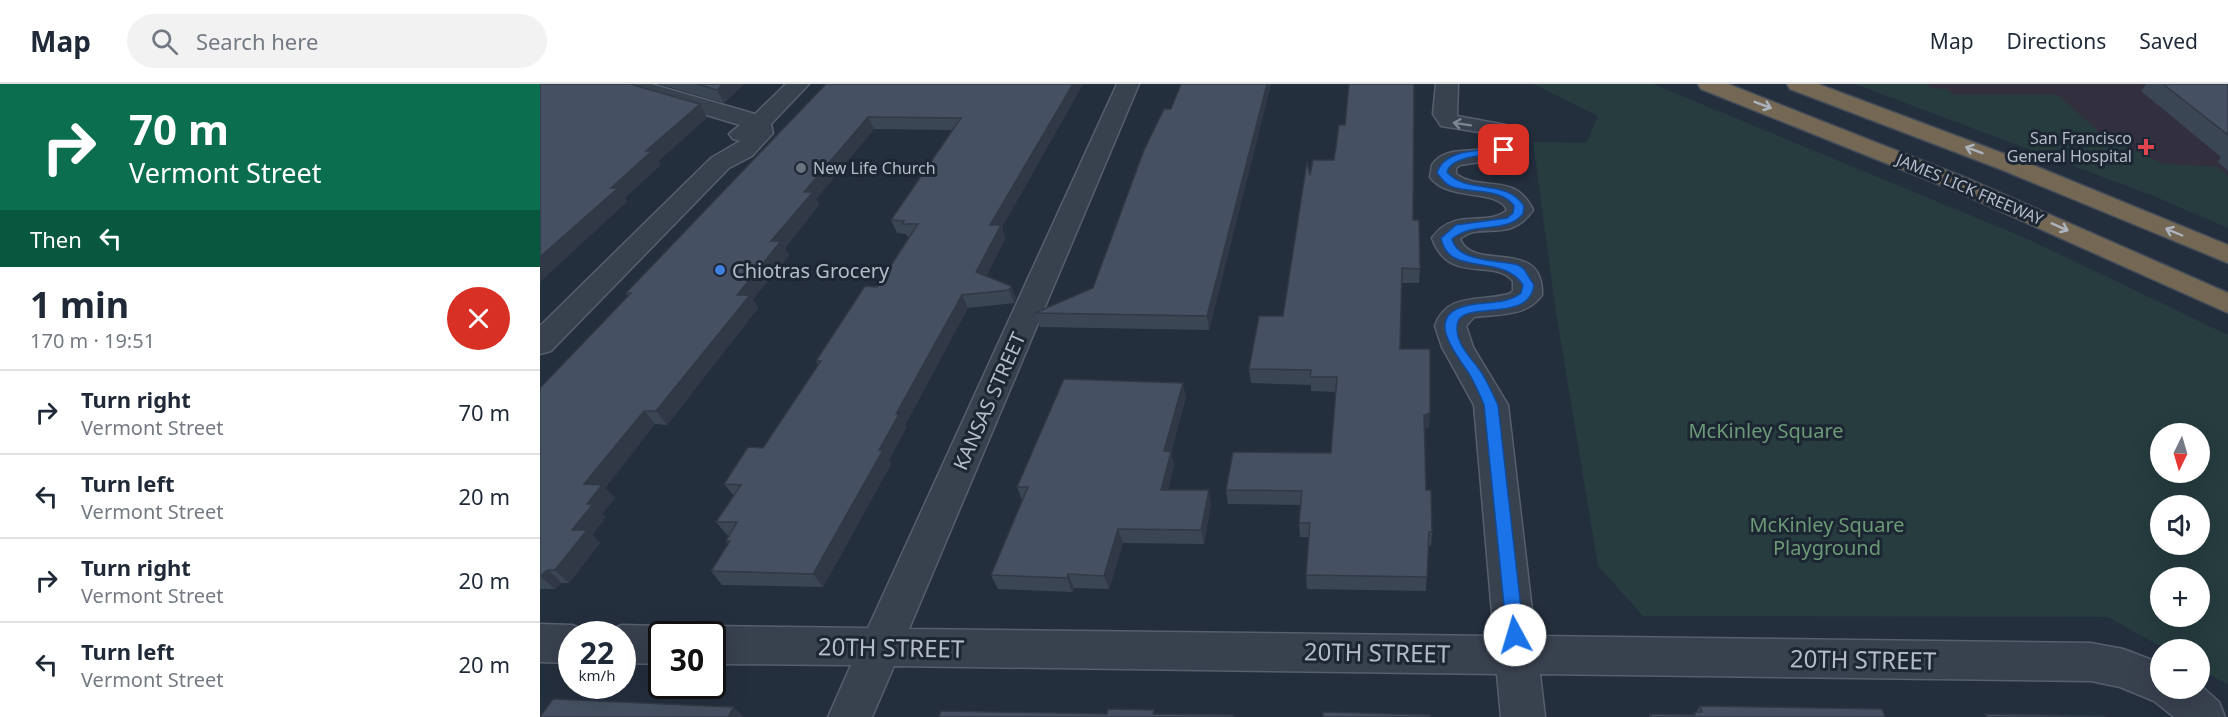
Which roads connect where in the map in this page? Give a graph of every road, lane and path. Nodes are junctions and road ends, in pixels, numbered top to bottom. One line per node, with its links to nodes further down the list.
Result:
1 (627, 84): 7 (street)
2 (798, 84): 7 (street)
3 (1128, 84): 14 (street, KANSAS STREET)
4 (1447, 84): 15 (street, one-way to 4)
5 (1709, 84): 9 (highway, JAMES LICK FREEWAY, one-way to 9)
6 (1798, 84): 8 (highway, JAMES LICK FREEWAY, one-way to 6)
7 (759, 123): 10 (street)
8 (2228, 255)
9 (2228, 304)
10 (540, 344)
11 (540, 643): 12 (street)
12 (558, 644)
13 (726, 645): 14 (street, 20TH STREET)
14 (881, 646): 15 (street, 20TH STREET); 18 (street, KANSAS STREET)
15 (1517, 654): 16 (street, 20TH STREET); 19 (street)
16 (2150, 678)
17 (2184, 699): 20 (street)
18 (850, 717)
19 (1523, 717)
20 (2203, 717)

